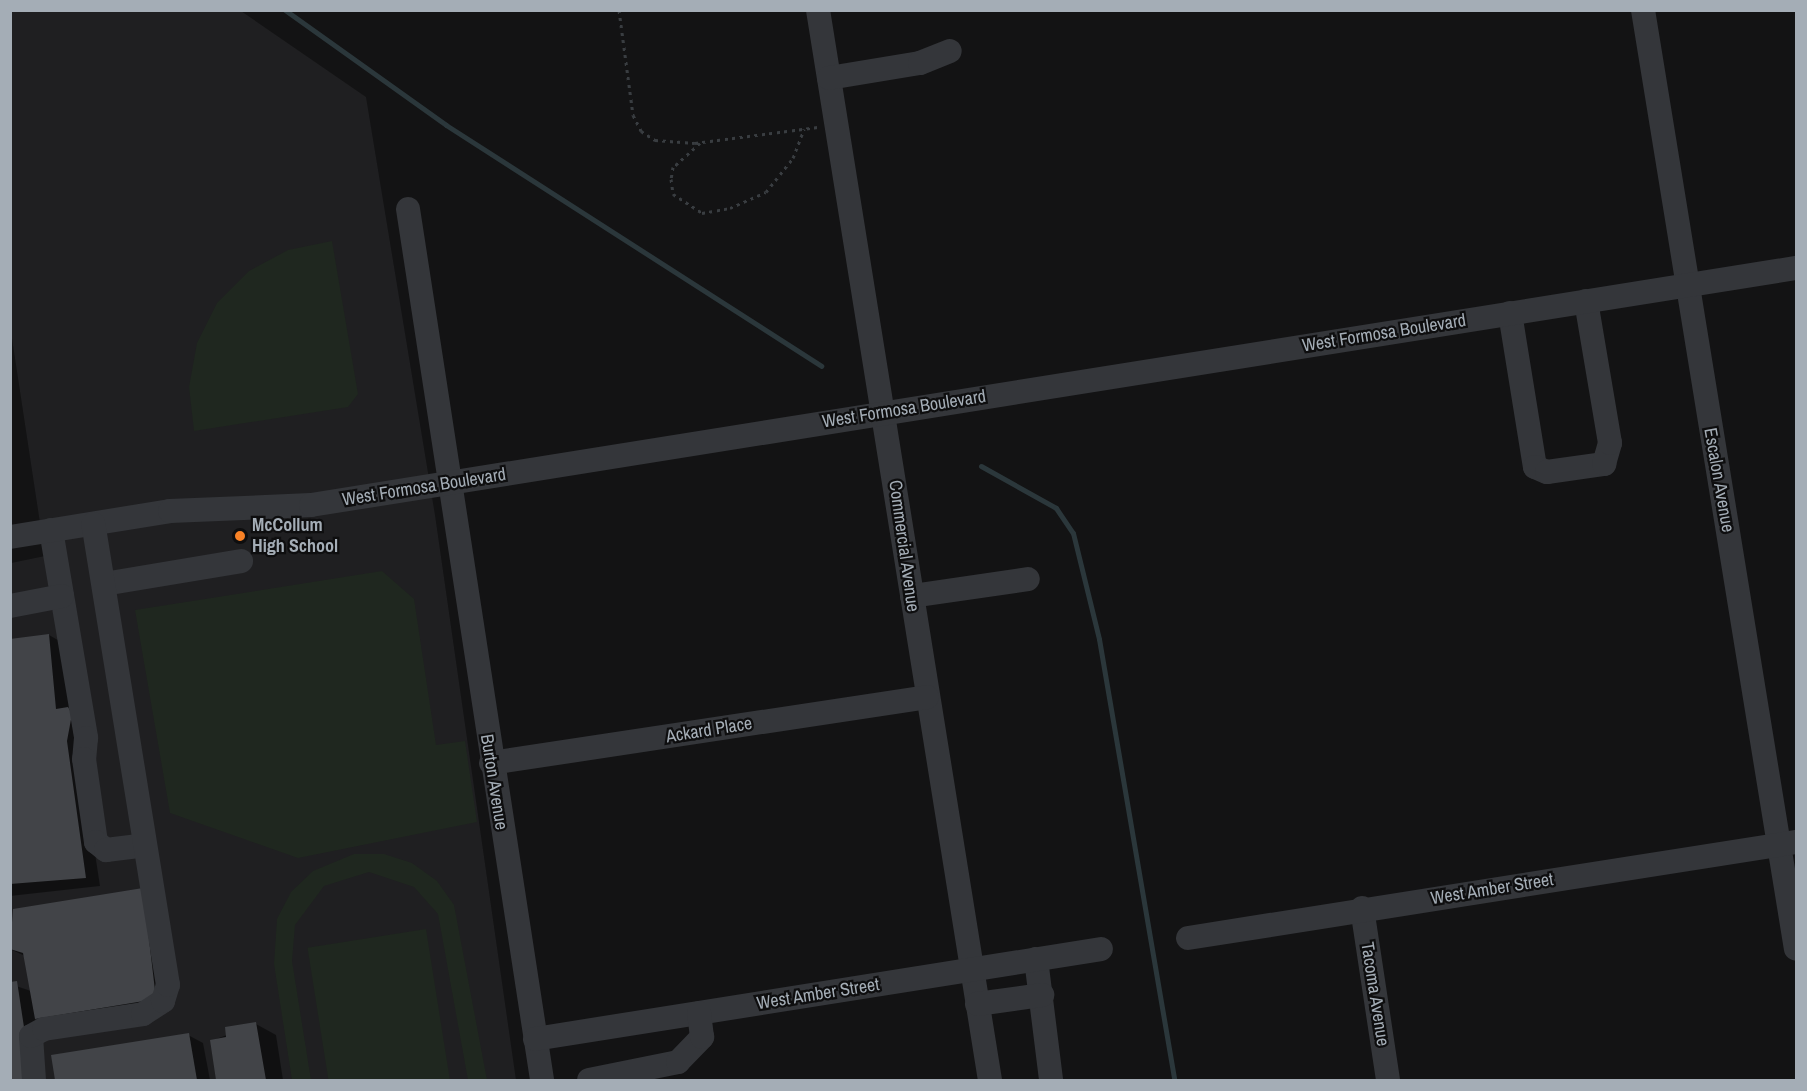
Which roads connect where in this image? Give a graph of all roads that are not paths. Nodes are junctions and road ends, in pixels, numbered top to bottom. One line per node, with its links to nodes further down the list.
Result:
1 (818, 10): 4 (street, Commercial Avenue)
2 (1643, 10): 7 (street, Escalon Avenue)
3 (950, 51): 4 (street)
4 (829, 78): 10 (street, Commercial Avenue)
5 (408, 209): 11 (street, Burton Avenue)
6 (1797, 268): 7 (street, West Formosa Boulevard)
7 (1686, 285): 8 (street, West Formosa Boulevard); 23 (street, Escalon Avenue)
8 (1586, 301): 9 (street, West Formosa Boulevard); 9 (street)
9 (1510, 313): 10 (street, West Formosa Boulevard)
10 (884, 412): 11 (street, West Formosa Boulevard); 19 (street, Commercial Avenue)
11 (449, 484): 12 (street, West Formosa Boulevard); 22 (street, Burton Avenue)
12 (93, 524): 13 (street, West Formosa Boulevard); 17 (street)
13 (51, 530): 14 (street, West Formosa Boulevard); 18 (street)
14 (10, 537)
15 (241, 561): 17 (street)
16 (1028, 579): 19 (street)
17 (104, 584): 24 (street)
18 (62, 596): 20 (street); 24 (street)
19 (912, 596): 21 (street, Commercial Avenue)
20 (10, 606)
21 (927, 697): 22 (street, Ackard Place); 30 (street, Commercial Avenue)
22 (491, 763): 34 (street, Burton Avenue)
23 (1788, 844): 25 (street, West Amber Street); 28 (street, Escalon Avenue)
24 (145, 845): 36 (street)
25 (1362, 908): 26 (street, West Amber Street); 41 (street, Tacoma Avenue)
26 (1188, 938)
27 (1101, 949): 29 (street, West Amber Street)
28 (1797, 949)
29 (1036, 959): 30 (street, West Amber Street); 31 (street)
30 (971, 970): 32 (street, Commercial Avenue); 33 (street, West Amber Street)
31 (1042, 995): 32 (street); 40 (street)
32 (977, 1004): 39 (street, Commercial Avenue)
33 (699, 1013): 34 (street, West Amber Street); 35 (street)
34 (536, 1039): 37 (street, Burton Avenue)
35 (680, 1071): 38 (street)
36 (34, 1080)
37 (542, 1080)
38 (589, 1080)
39 (990, 1080)
40 (1051, 1080)
41 (1388, 1080)

